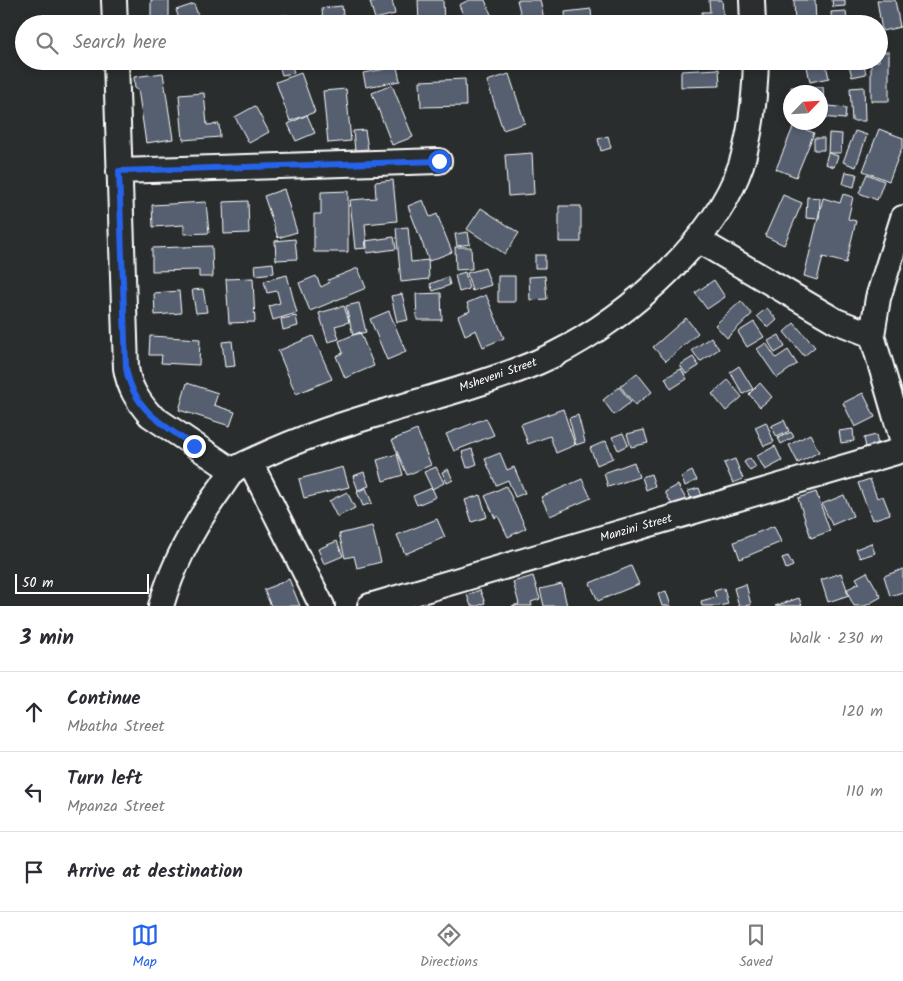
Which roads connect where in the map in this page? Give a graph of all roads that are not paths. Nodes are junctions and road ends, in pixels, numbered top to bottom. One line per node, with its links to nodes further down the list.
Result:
1 (114, 0): 3 (street)
2 (752, 0): 4 (street)
3 (115, 15)
4 (753, 15)
5 (116, 70): 8 (street)
6 (756, 70): 10 (street, Msheveni Street)
7 (439, 161): 8 (street)
8 (119, 171): 14 (street)
9 (903, 218): 11 (street)
10 (698, 240): 11 (street); 14 (street, Msheveni Street)
11 (872, 335): 12 (street)
12 (903, 442)
13 (903, 450): 17 (street, Manzini Street)
14 (242, 467): 15 (street); 16 (street)
15 (162, 606)
16 (322, 606)
17 (370, 606)

